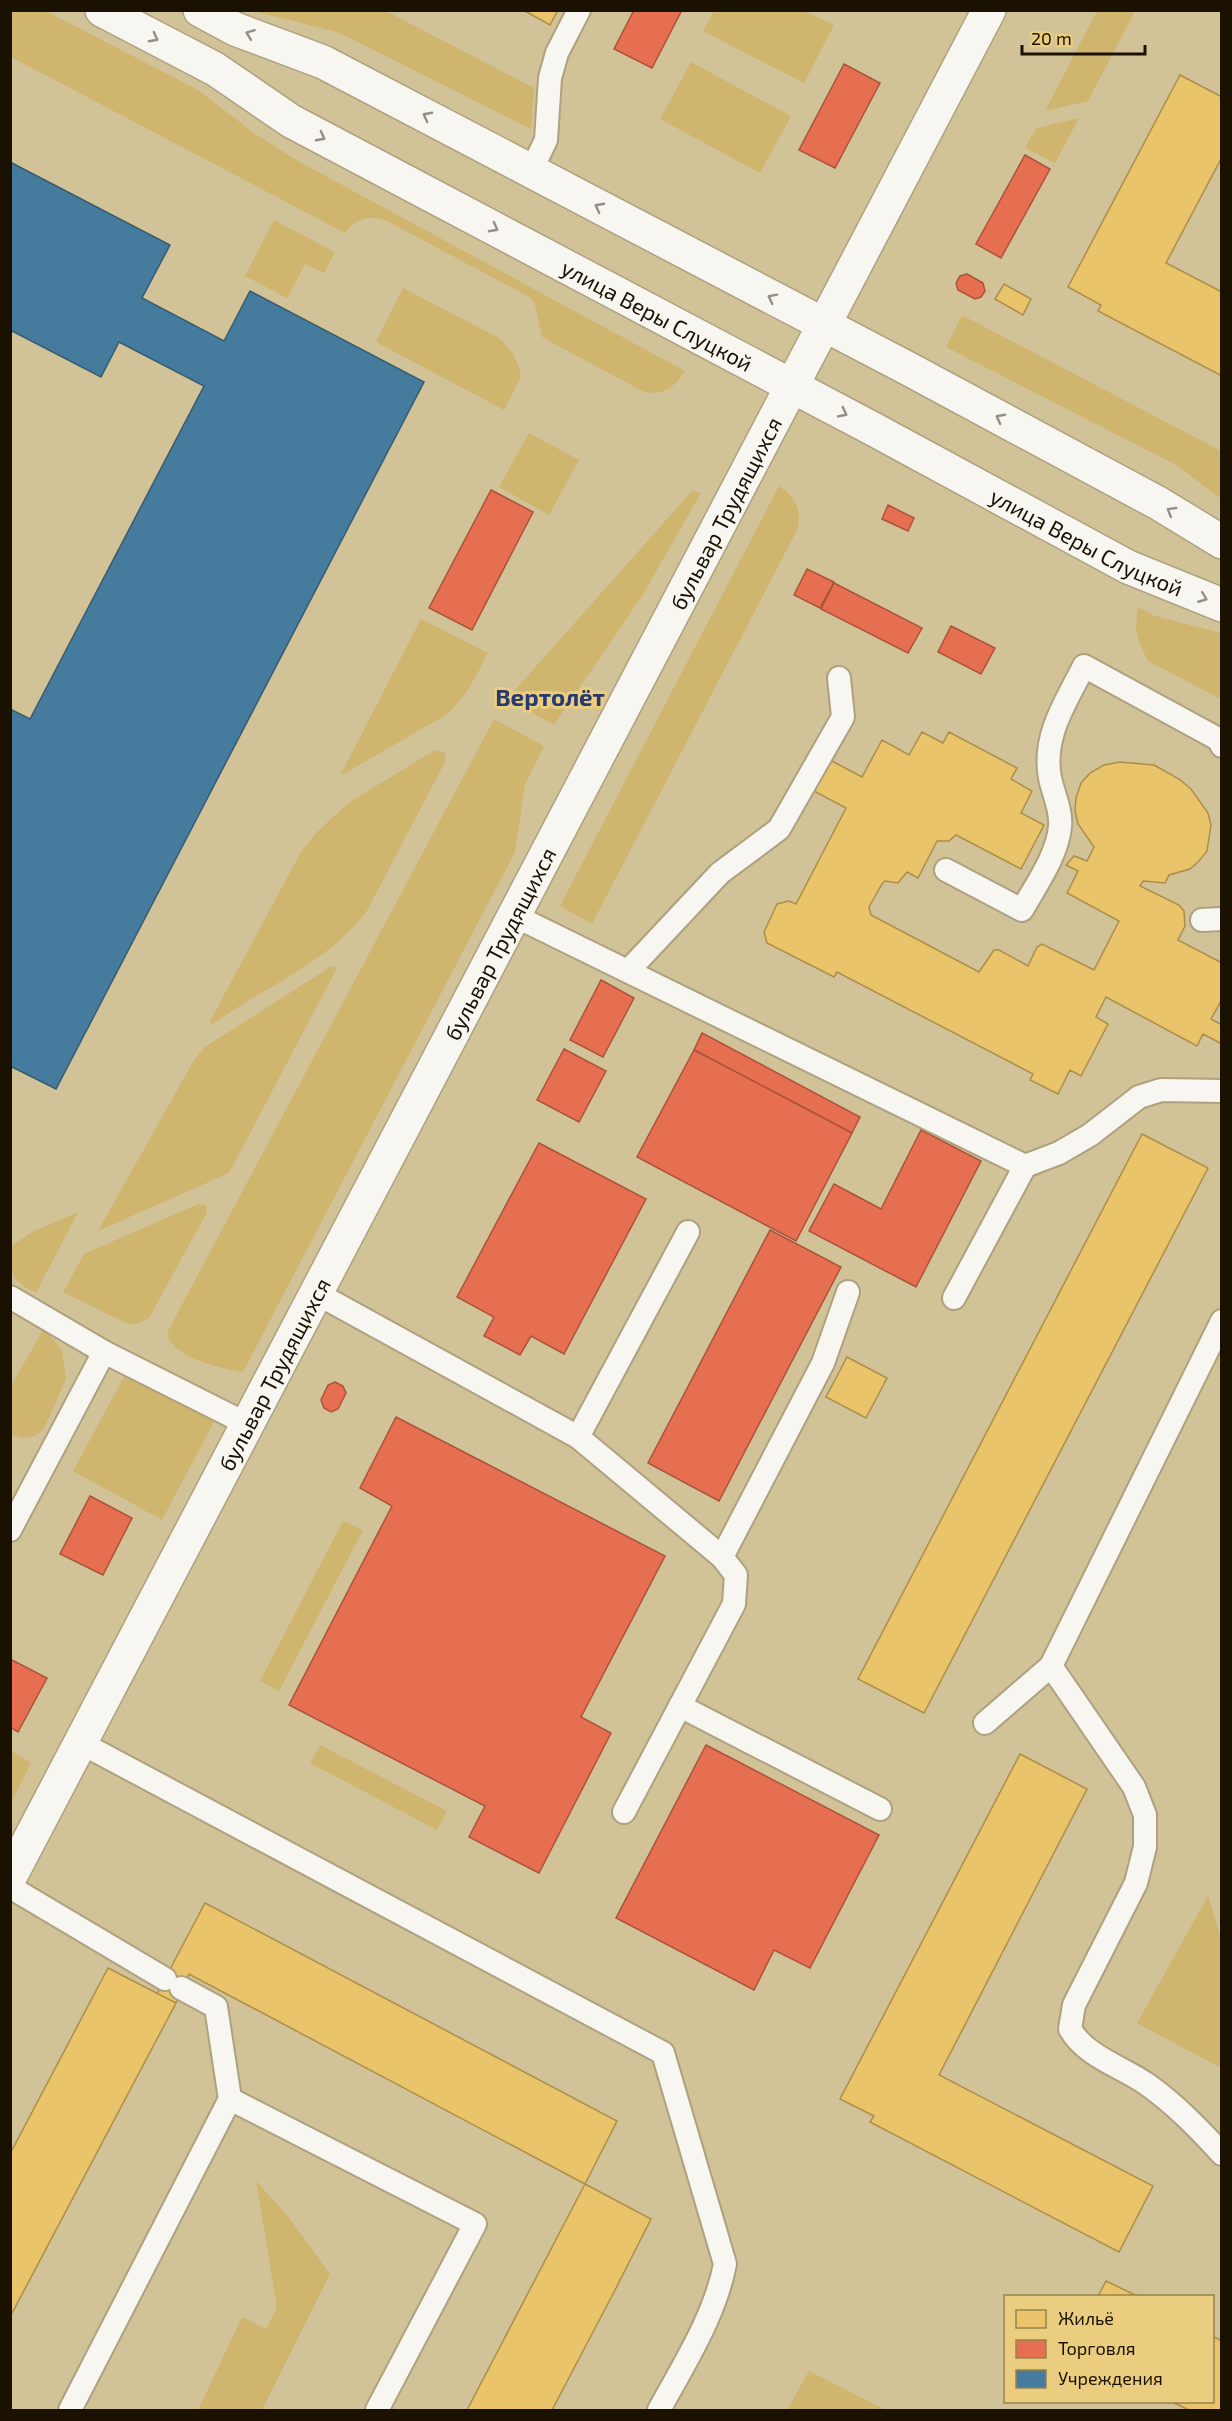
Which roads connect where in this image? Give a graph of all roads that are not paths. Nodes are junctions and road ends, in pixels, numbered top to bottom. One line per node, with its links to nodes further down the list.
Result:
1 (102, 10): 7 (street, улица Веры Слуцкой, one-way to 7)
2 (200, 10): 5 (street, one-way to 2)
3 (579, 10): 5 (lane)
4 (990, 10): 6 (street, бульвар Трудящихся)
5 (531, 171): 6 (street, one-way to 5)
6 (824, 325): 7 (street, бульвар Трудящихся); 8 (street, one-way to 6)
7 (791, 386): 9 (street, улица Веры Слуцкой, one-way to 9); 13 (street, бульвар Трудящихся)
8 (1221, 542)
9 (1221, 606)
10 (839, 678): 14 (lane)
11 (1221, 746): 12 (lane)
12 (946, 870)
13 (513, 915): 14 (lane); 19 (street, бульвар Трудящихся)
14 (628, 971): 16 (lane)
15 (1221, 1091): 16 (lane)
16 (1025, 1166): 21 (lane)
17 (688, 1232): 25 (lane)
18 (848, 1292): 27 (lane)
19 (316, 1293): 24 (street, бульвар Трудящихся); 25 (lane)
20 (10, 1297): 23 (lane)
21 (954, 1298)
22 (1221, 1321): 28 (lane)
23 (104, 1352): 24 (lane); 26 (lane)
24 (247, 1424): 31 (street, бульвар Трудящихся)
25 (578, 1437): 27 (lane)
26 (10, 1530)
27 (722, 1557): 29 (lane)
28 (1051, 1666): 30 (lane); 36 (lane)
29 (680, 1706): 32 (lane); 33 (lane)
30 (985, 1723)
31 (81, 1743): 34 (street, бульвар Трудящихся); 39 (lane)
32 (880, 1809)
33 (624, 1812)
34 (12, 1871): 35 (lane)
35 (230, 2099): 37 (lane); 38 (lane)
36 (1221, 2154)
37 (70, 2410)
38 (377, 2410)
39 (659, 2410)

